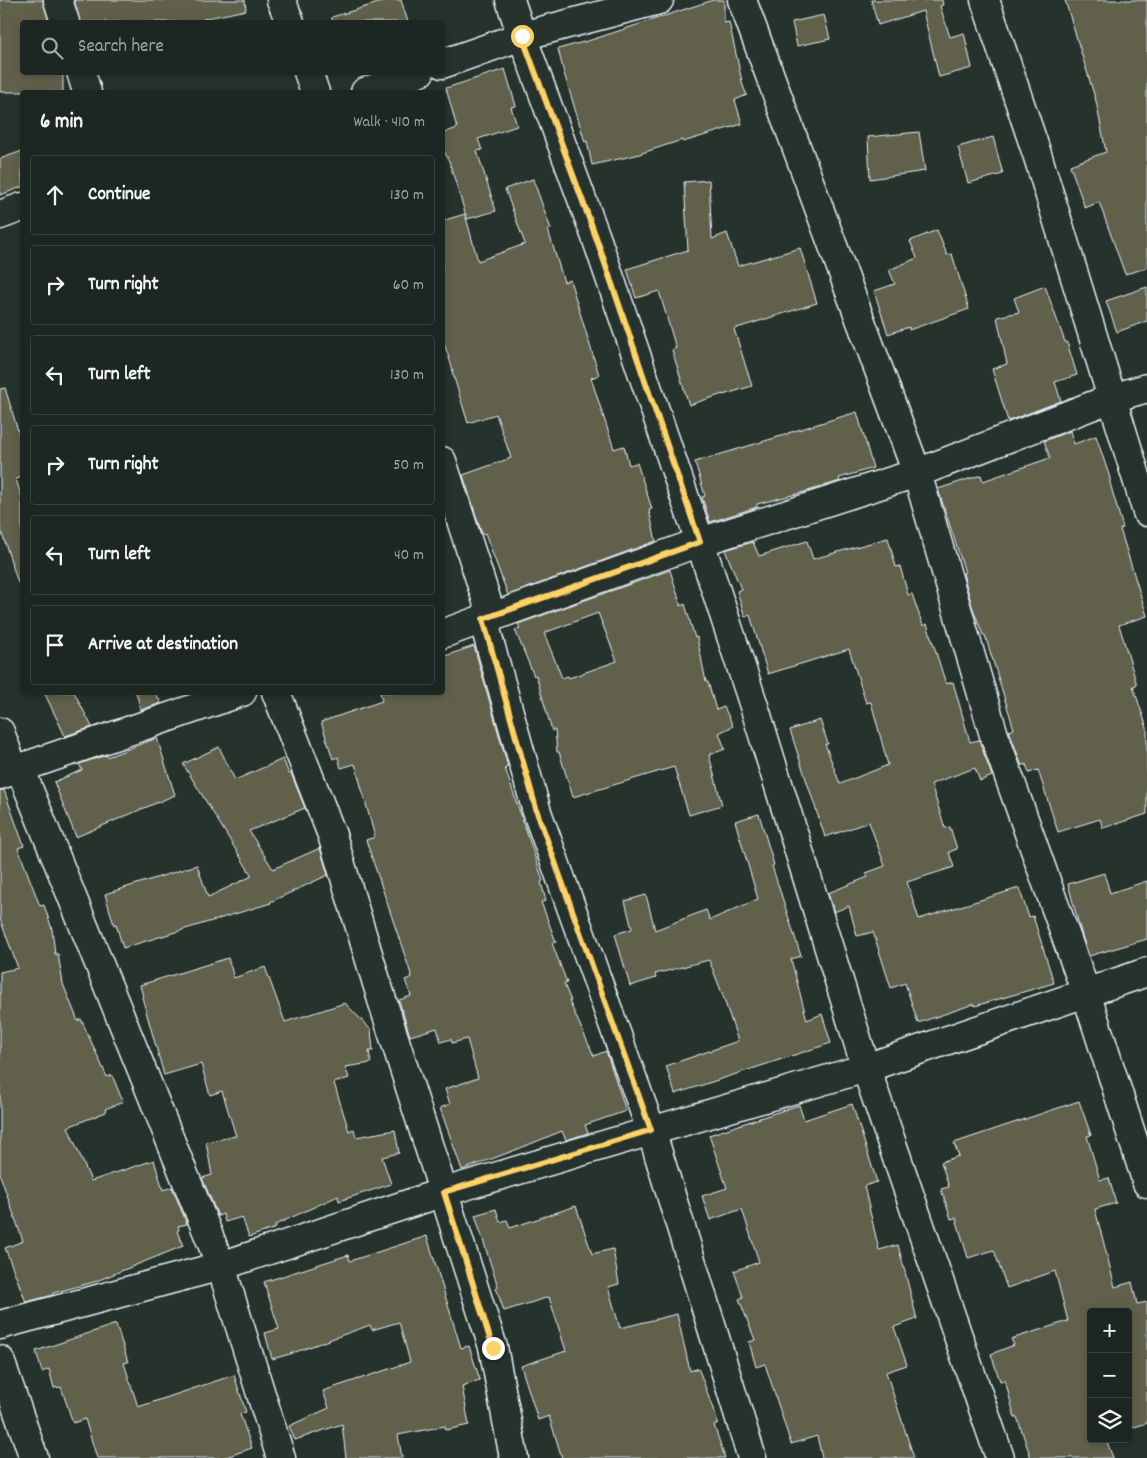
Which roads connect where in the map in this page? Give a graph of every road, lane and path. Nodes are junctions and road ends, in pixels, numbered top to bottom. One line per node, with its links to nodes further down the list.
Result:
1 (58, 0): 7 (street)
2 (281, 0): 8 (street)
3 (510, 0): 9 (street)
4 (659, 0): 9 (street)
5 (742, 0): 22 (street)
6 (985, 0): 20 (street)
7 (64, 20)
8 (289, 20)
9 (522, 36): 10 (street); 24 (street)
10 (445, 63)
11 (82, 75): 14 (street)
12 (309, 75): 15 (street)
13 (412, 75): 16 (street)
14 (86, 90)
15 (314, 90)
16 (370, 90)
17 (20, 208): 18 (street)
18 (0, 215)
19 (1147, 388): 20 (street)
20 (1112, 398): 22 (street); 23 (street)
21 (445, 471): 25 (street)
22 (917, 473): 24 (street); 32 (street)
23 (1147, 512)
24 (700, 542): 25 (street); 33 (street)
25 (487, 618): 26 (street); 34 (street)
26 (445, 633)
27 (233, 695): 30 (street)
28 (277, 695): 36 (street)
29 (0, 732): 30 (street)
30 (11, 771): 37 (street)
31 (1147, 972): 32 (street)
32 (1086, 993): 33 (street); 35 (street)
33 (866, 1068): 34 (street); 44 (street)
34 (651, 1130): 36 (street); 43 (street)
35 (1147, 1184)
36 (444, 1192): 37 (street); 42 (street)
37 (221, 1266): 38 (street); 41 (street)
38 (0, 1325)
39 (0, 1360): 40 (street)
40 (34, 1458)
41 (280, 1458)
42 (514, 1458)
43 (752, 1458)
44 (1000, 1458)

